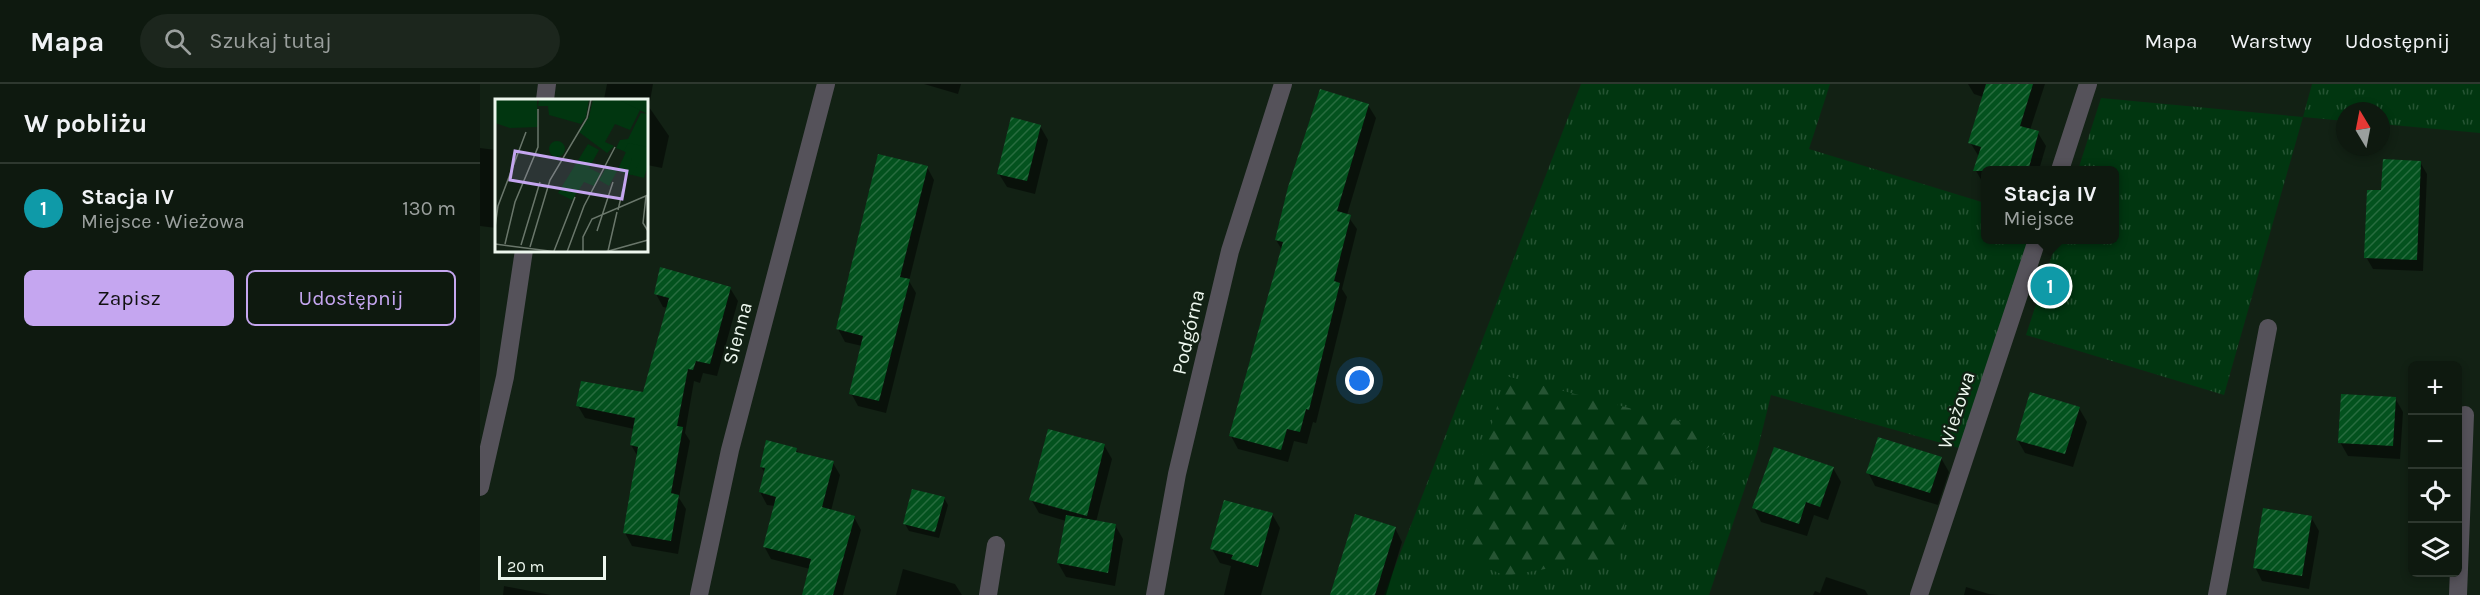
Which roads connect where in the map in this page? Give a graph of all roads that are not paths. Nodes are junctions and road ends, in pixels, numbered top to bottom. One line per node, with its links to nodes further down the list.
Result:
1 (548, 84): 5 (street)
2 (826, 84): 13 (street, Sienna)
3 (1283, 84): 15 (street, Podgórna)
4 (2088, 84): 6 (street)
5 (545, 99)
6 (2062, 166)
7 (2036, 244): 16 (street, Wieżowa)
8 (524, 252): 11 (street)
9 (2268, 328): 17 (street)
10 (2465, 415): 18 (street)
11 (480, 487)
12 (996, 545): 14 (street)
13 (699, 595)
14 (988, 595)
15 (1155, 595)
16 (1919, 595)
17 (2217, 595)
18 (2458, 595)

